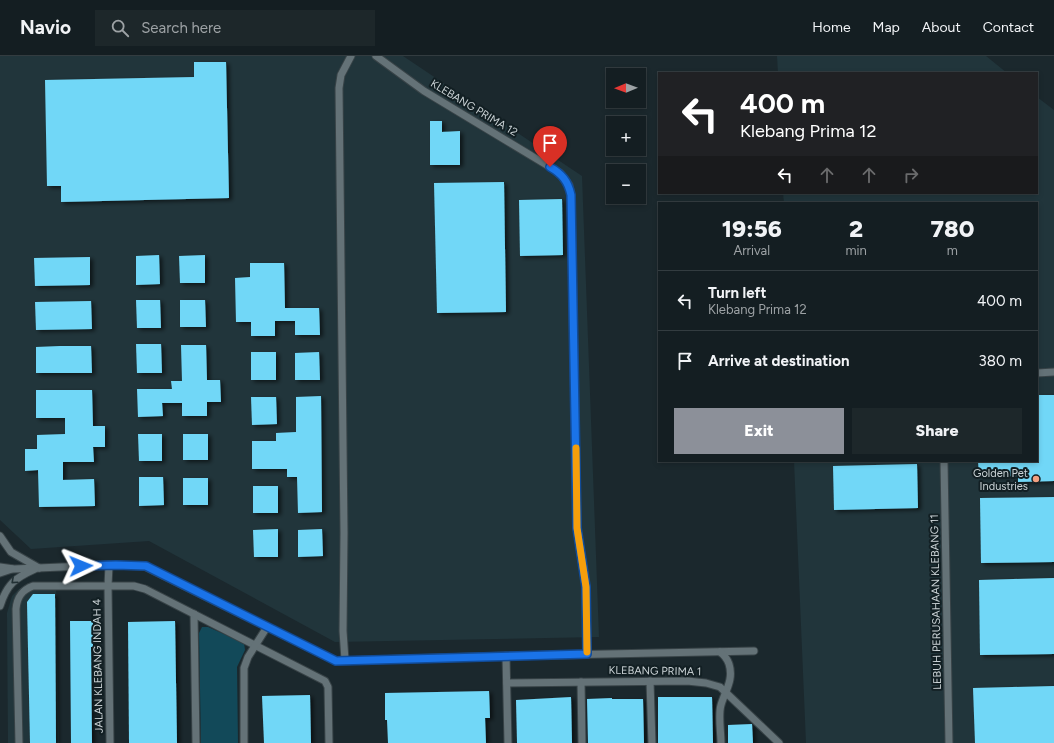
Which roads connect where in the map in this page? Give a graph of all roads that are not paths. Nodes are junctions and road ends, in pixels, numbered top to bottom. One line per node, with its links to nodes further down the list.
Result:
1 (351, 56): 21 (street)
2 (376, 56): 19 (street, KLEBANG PRIMA 12)
3 (1054, 372): 4 (street)
4 (1038, 373)
5 (944, 462): 36 (street, LEBUH PERUSAHAAN KLEBANG 11)
6 (0, 536): 9 (street)
7 (109, 565): 9 (street); 12 (street, JALAN KLEBANG INDAH 4); 15 (street)
8 (0, 567): 10 (street)
9 (39, 568): 10 (street); 13 (street, one-way to 13)
10 (14, 569): 11 (street)
11 (0, 573)
12 (108, 586): 14 (street); 26 (street); 27 (street, JALAN KLEBANG INDAH 4)
13 (0, 606)
14 (194, 614): 16 (street); 28 (street)
15 (267, 627): 16 (street); 21 (street)
16 (255, 645): 29 (street); 30 (street)
17 (754, 651): 18 (street)
18 (720, 652): 19 (street); 25 (street)
19 (587, 654): 20 (street)
20 (506, 656): 21 (street); 24 (street)
21 (345, 660)
22 (650, 681): 23 (street, KLEBANG PRIMA 1); 25 (street, KLEBANG PRIMA 1); 33 (street)
23 (580, 682): 24 (street, KLEBANG PRIMA 1); 32 (street)
24 (507, 683): 31 (street)
25 (726, 692): 34 (street); 35 (street, KLEBANG PRIMA 1)
26 (19, 743)
27 (110, 743)
28 (196, 743)
29 (244, 743)
30 (329, 743)
31 (508, 743)
32 (582, 743)
33 (652, 743)
34 (721, 743)
35 (779, 743)
36 (949, 743)

